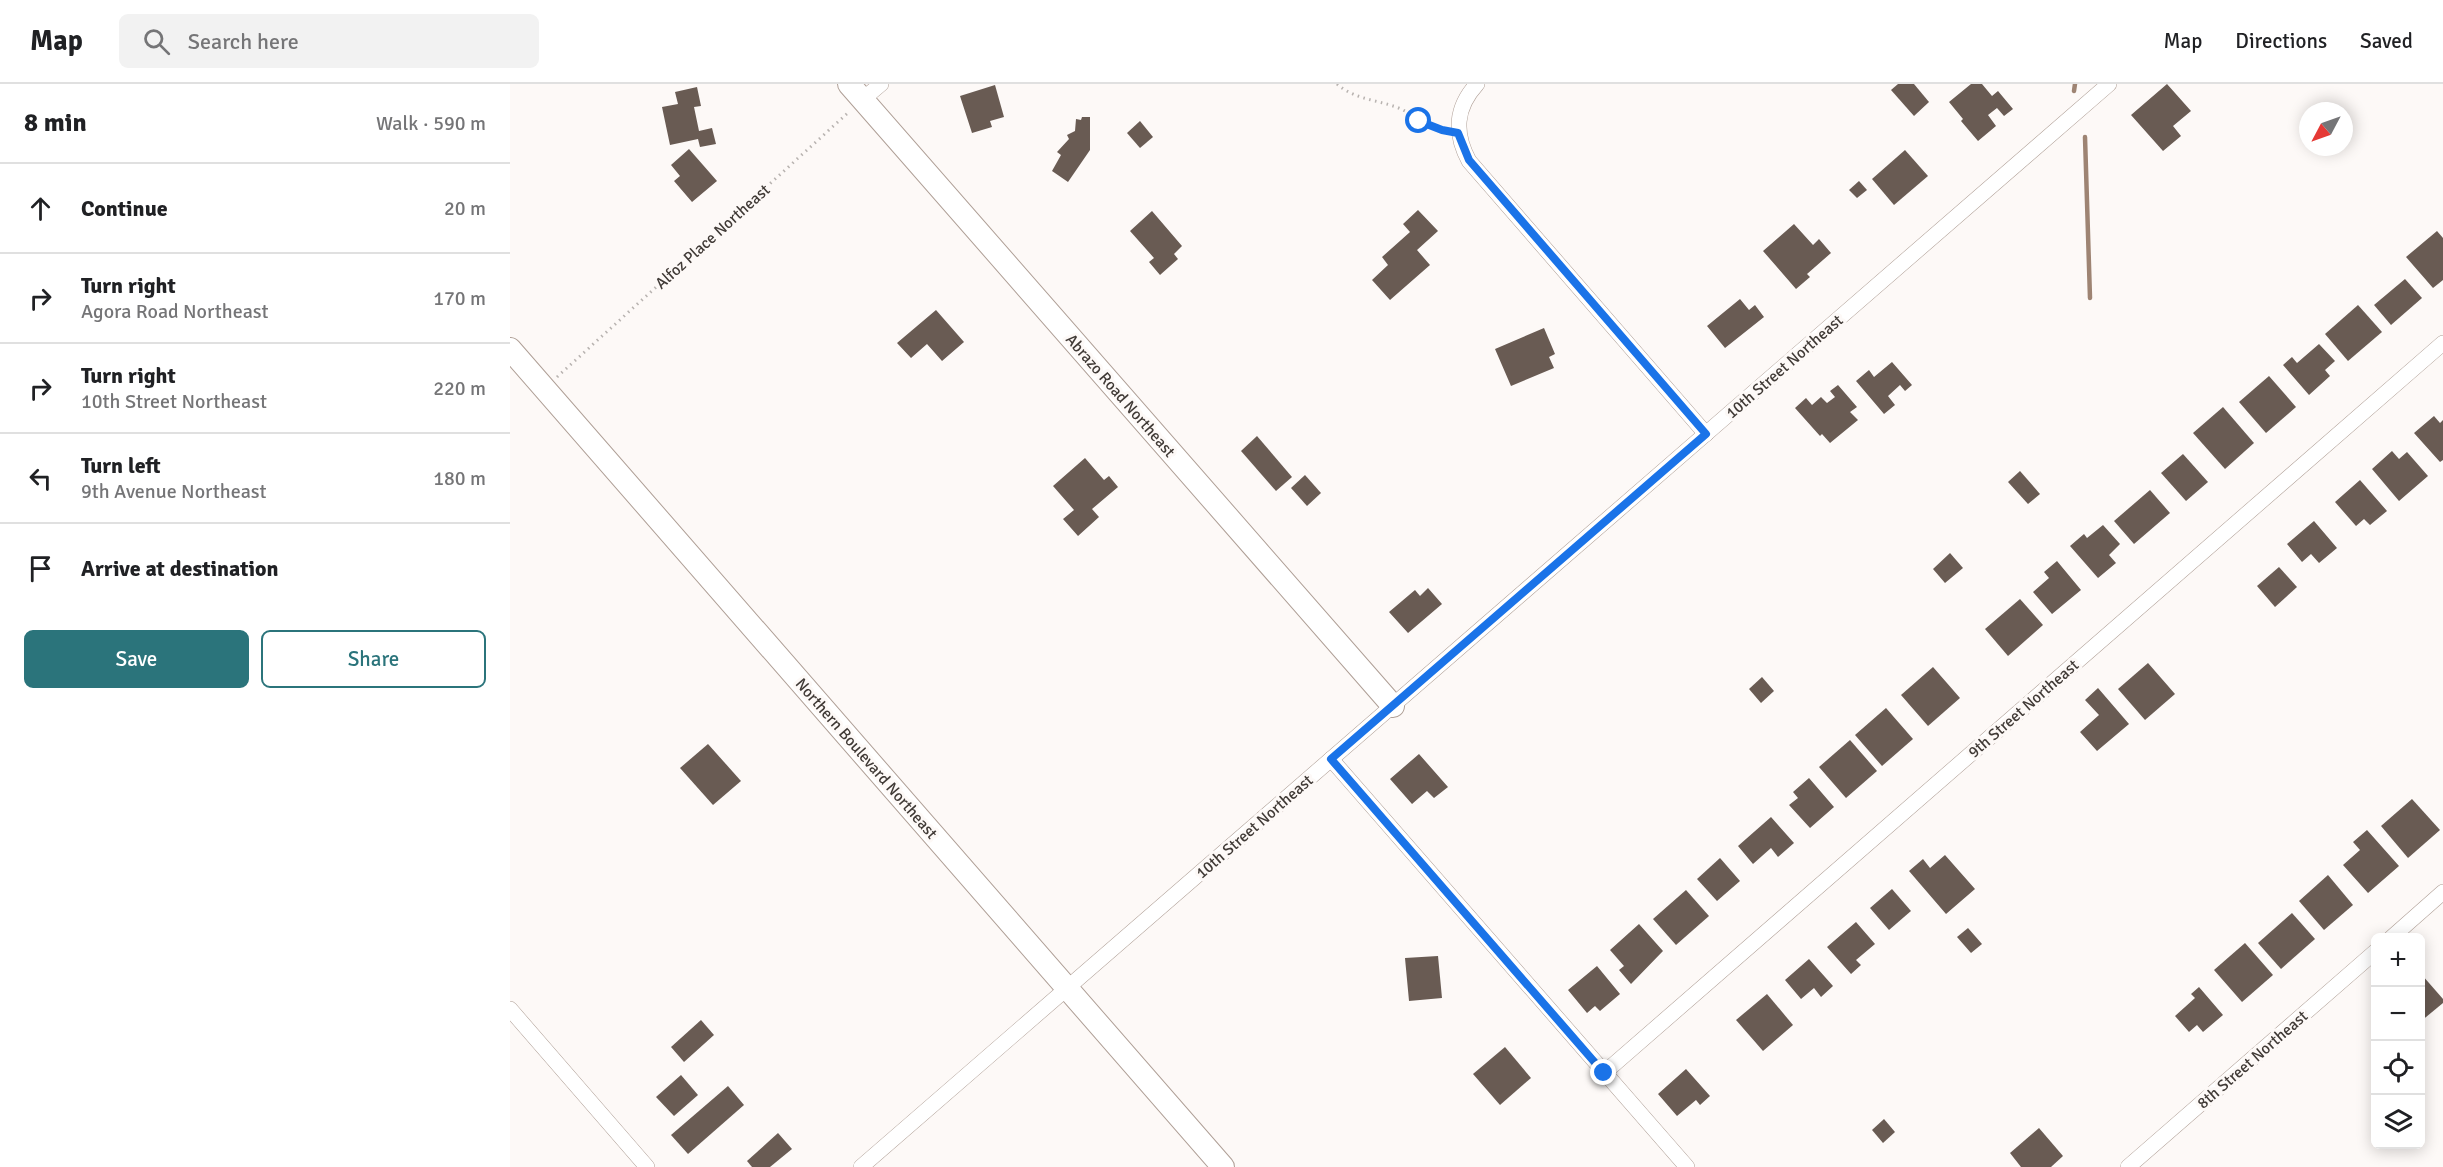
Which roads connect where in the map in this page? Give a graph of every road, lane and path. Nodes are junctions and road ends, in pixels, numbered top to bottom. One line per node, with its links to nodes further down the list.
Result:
1 (881, 84): 5 (street)
2 (1338, 84): 6 (path)
3 (1477, 84): 6 (street)
4 (2109, 84): 10 (street, 10th Street Northeast)
5 (856, 92): 9 (path, Alfoz Place Northeast); 11 (main road, Abrazo Road Northeast)
6 (1458, 133): 10 (street)
7 (2443, 343): 18 (street, 9th Street Northeast)
8 (510, 349): 9 (main road, Northern Boulevard Northeast)
9 (544, 388): 16 (main road, Northern Boulevard Northeast)
10 (1706, 434): 11 (street, 10th Street Northeast)
11 (1393, 706): 12 (street, 10th Street Northeast)
12 (1331, 759): 16 (street, 10th Street Northeast); 18 (street)
13 (2443, 892): 14 (street)
14 (2397, 933)
15 (2371, 955): 23 (street, 8th Street Northeast)
16 (1068, 988): 20 (street, 10th Street Northeast); 21 (main road, Northern Boulevard Northeast)
17 (510, 1009): 19 (street)
18 (1604, 1073): 22 (street)
19 (647, 1167)
20 (861, 1167)
21 (1223, 1167)
22 (1687, 1167)
23 (2128, 1167)

